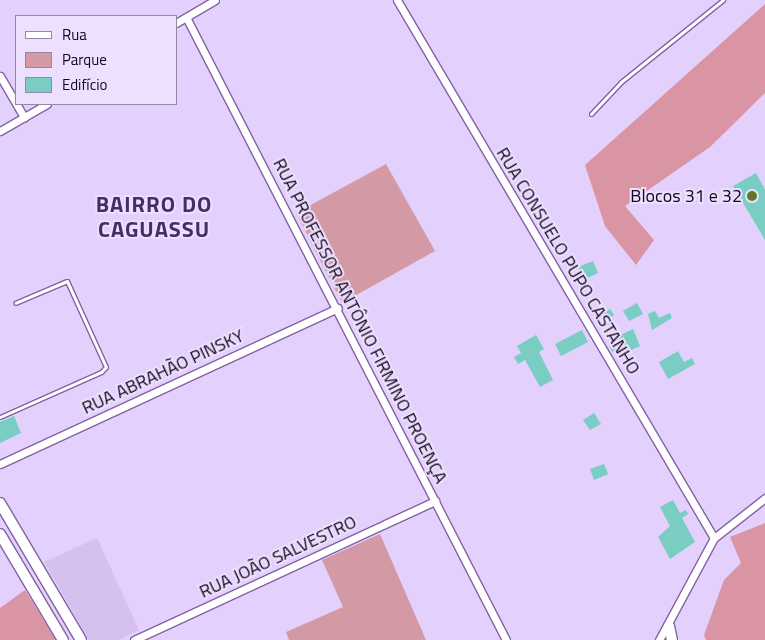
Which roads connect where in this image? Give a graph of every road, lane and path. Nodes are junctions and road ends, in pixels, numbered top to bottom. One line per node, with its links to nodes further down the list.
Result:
1 (215, 0): 4 (street)
2 (397, 0): 21 (street, RUA CONSUELO PUPO CASTANHO)
3 (723, 0): 10 (lane)
4 (186, 17): 5 (street); 14 (street, RUA PROFESSOR ANTÔNIO FIRMINO PROENÇA)
5 (178, 23)
6 (0, 76): 7 (street)
7 (15, 102)
8 (17, 105): 11 (street)
9 (45, 105): 11 (street)
10 (591, 114)
11 (24, 117): 12 (street)
12 (0, 131)
13 (15, 303): 15 (lane)
14 (338, 308): 16 (street, RUA ABRAHÃO PINSKY); 18 (street, RUA PROFESSOR ANTÔNIO FIRMINO PROENÇA)
15 (0, 417)
16 (0, 464)
17 (765, 498): 21 (street)
18 (435, 501): 25 (street, RUA JOÃO SALVESTRO); 26 (street, RUA PROFESSOR ANTÔNIO FIRMINO PROENÇA)
19 (0, 503): 24 (main road)
20 (0, 534): 23 (main road)
21 (714, 538): 22 (street)
22 (670, 622): 27 (street); 28 (street); 29 (main road)
23 (63, 640)
24 (81, 640)
25 (134, 640)
26 (506, 640)
27 (659, 640)
28 (665, 640)
29 (672, 640)

